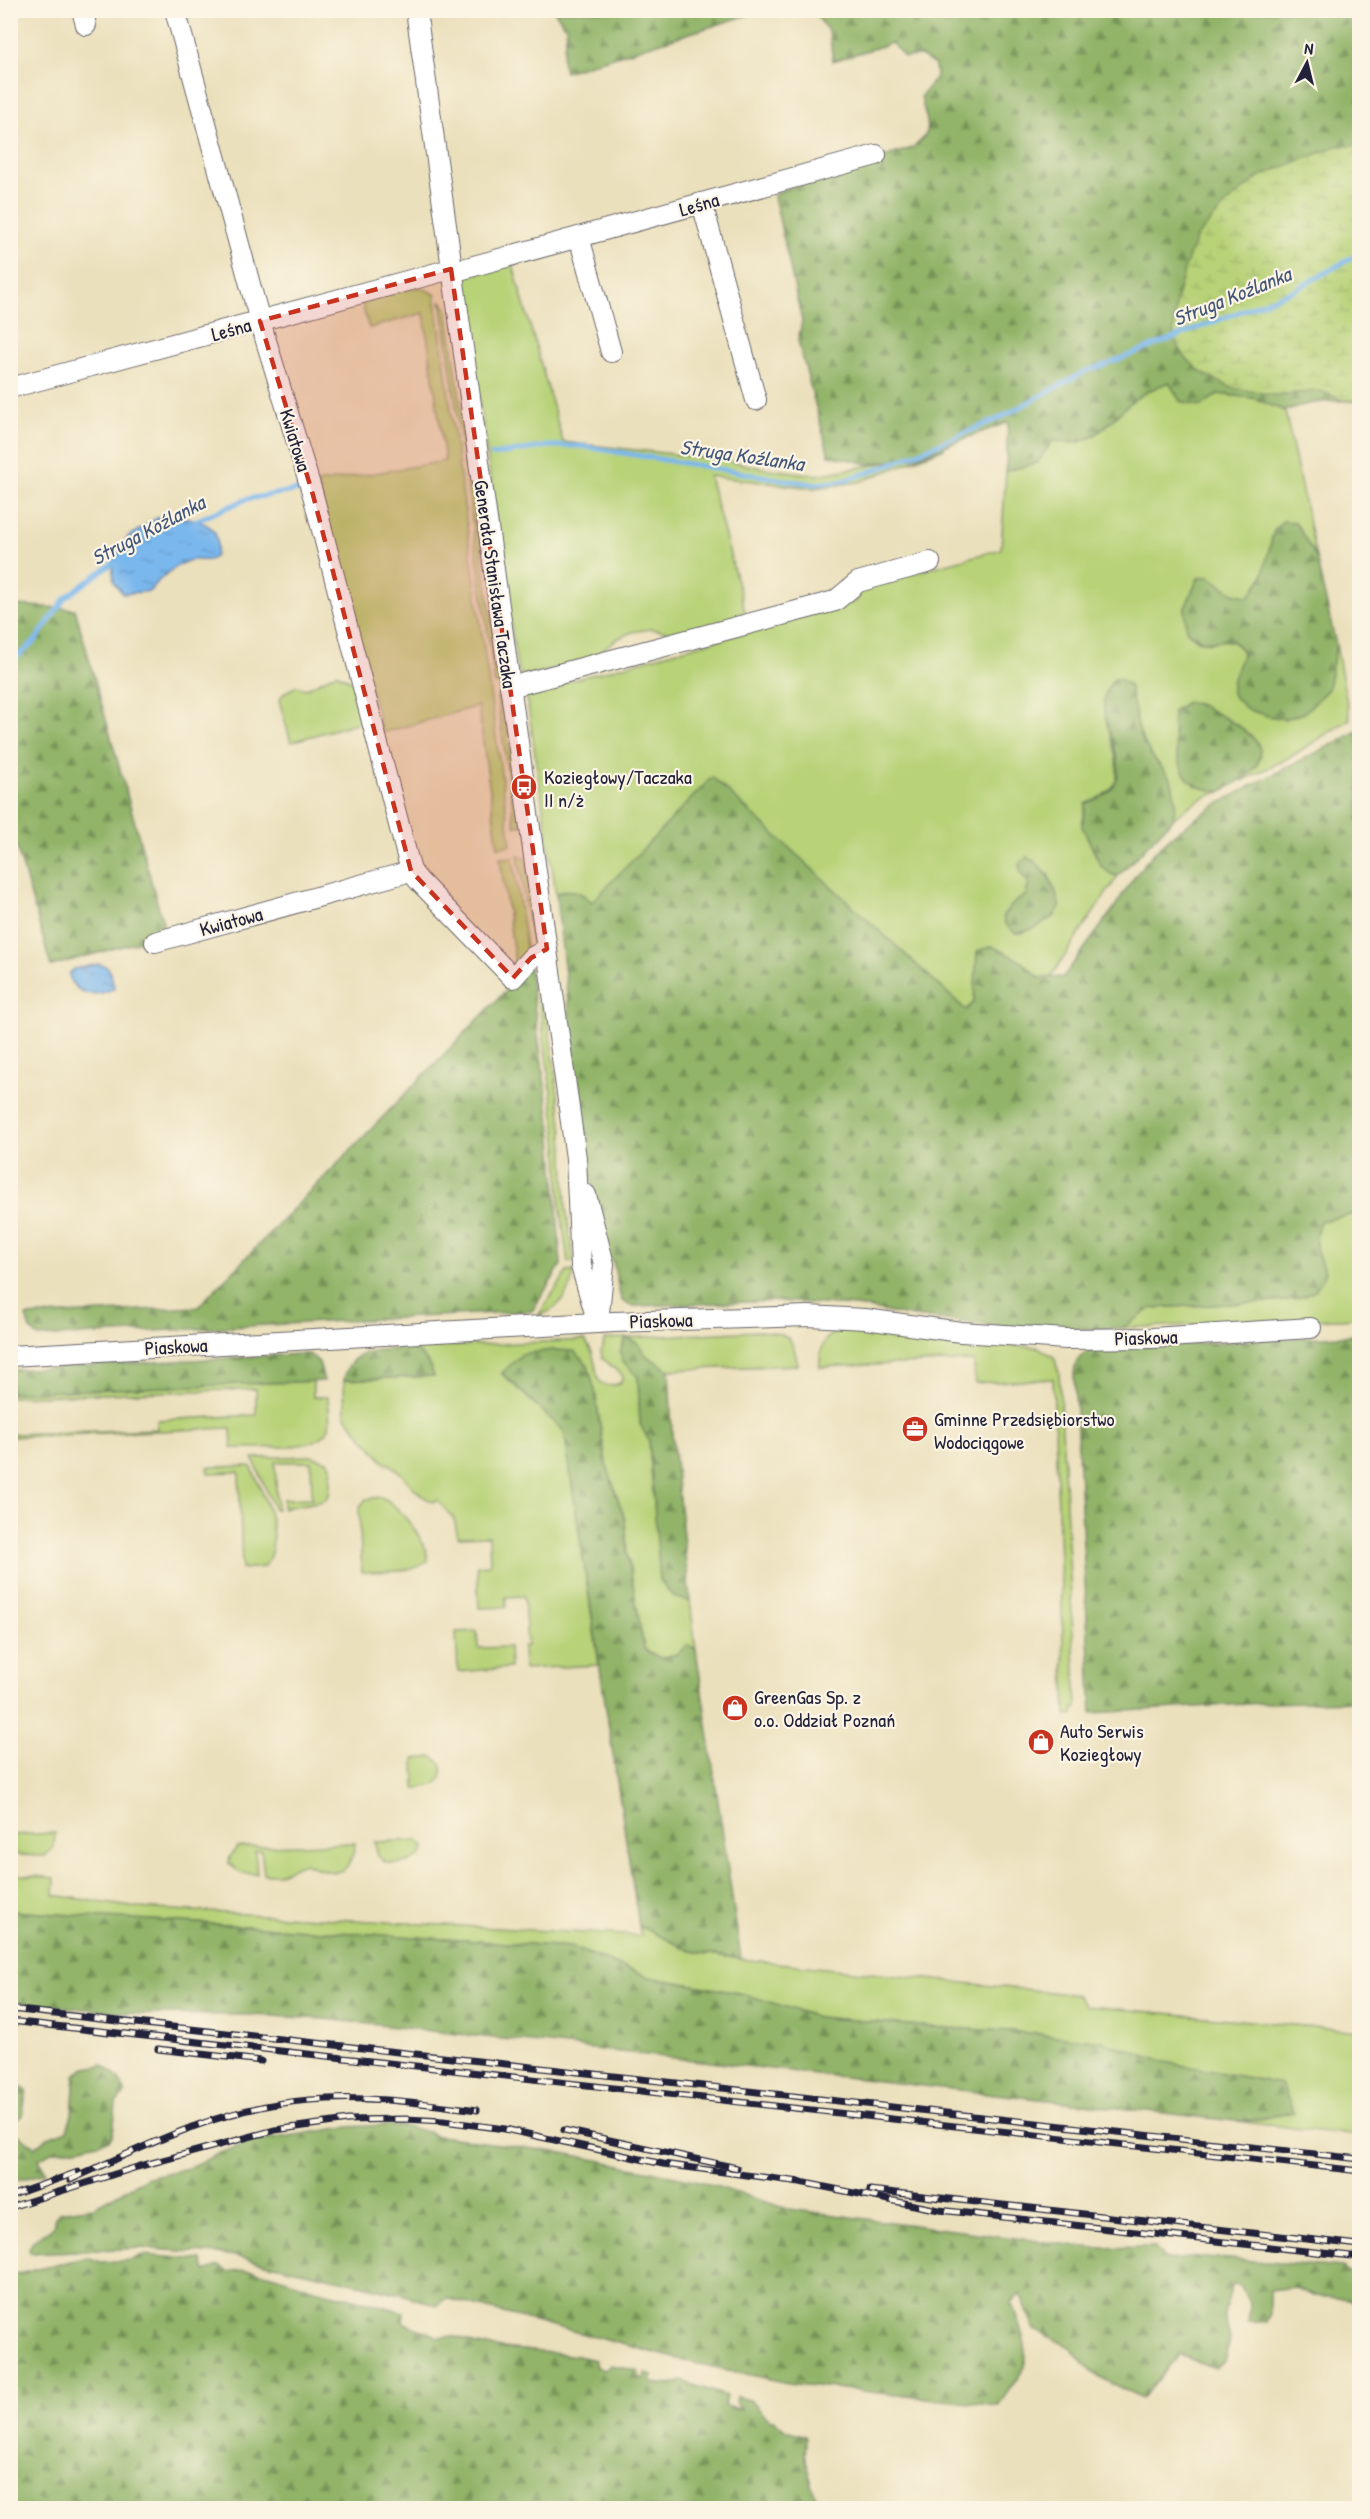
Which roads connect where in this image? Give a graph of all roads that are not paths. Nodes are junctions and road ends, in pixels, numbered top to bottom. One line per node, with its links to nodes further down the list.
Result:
1 (175, 10): 7 (street, Kwiatowa)
2 (416, 10): 6 (street, Generała Stanisława Taczaka)
3 (876, 154): 4 (street, Leśna)
4 (702, 203): 5 (street, Leśna); 10 (street)
5 (579, 237): 6 (street, Leśna); 8 (street)
6 (452, 270): 7 (street, Leśna); 12 (street, Generała Stanisława Taczaka)
7 (260, 321): 9 (street, Leśna); 13 (street, Kwiatowa)
8 (611, 352)
9 (10, 388)
10 (756, 400)
11 (930, 562): 12 (street)
12 (510, 687): 15 (street, Generała Stanisława Taczaka)
13 (411, 871): 14 (street, Kwiatowa); 15 (street, Kwiatowa)
14 (155, 942)
15 (548, 949): 16 (street, Generała Stanisława Taczaka)
16 (598, 1323): 17 (street, Piaskowa); 18 (street, Piaskowa)
17 (1311, 1328)
18 (10, 1356)

